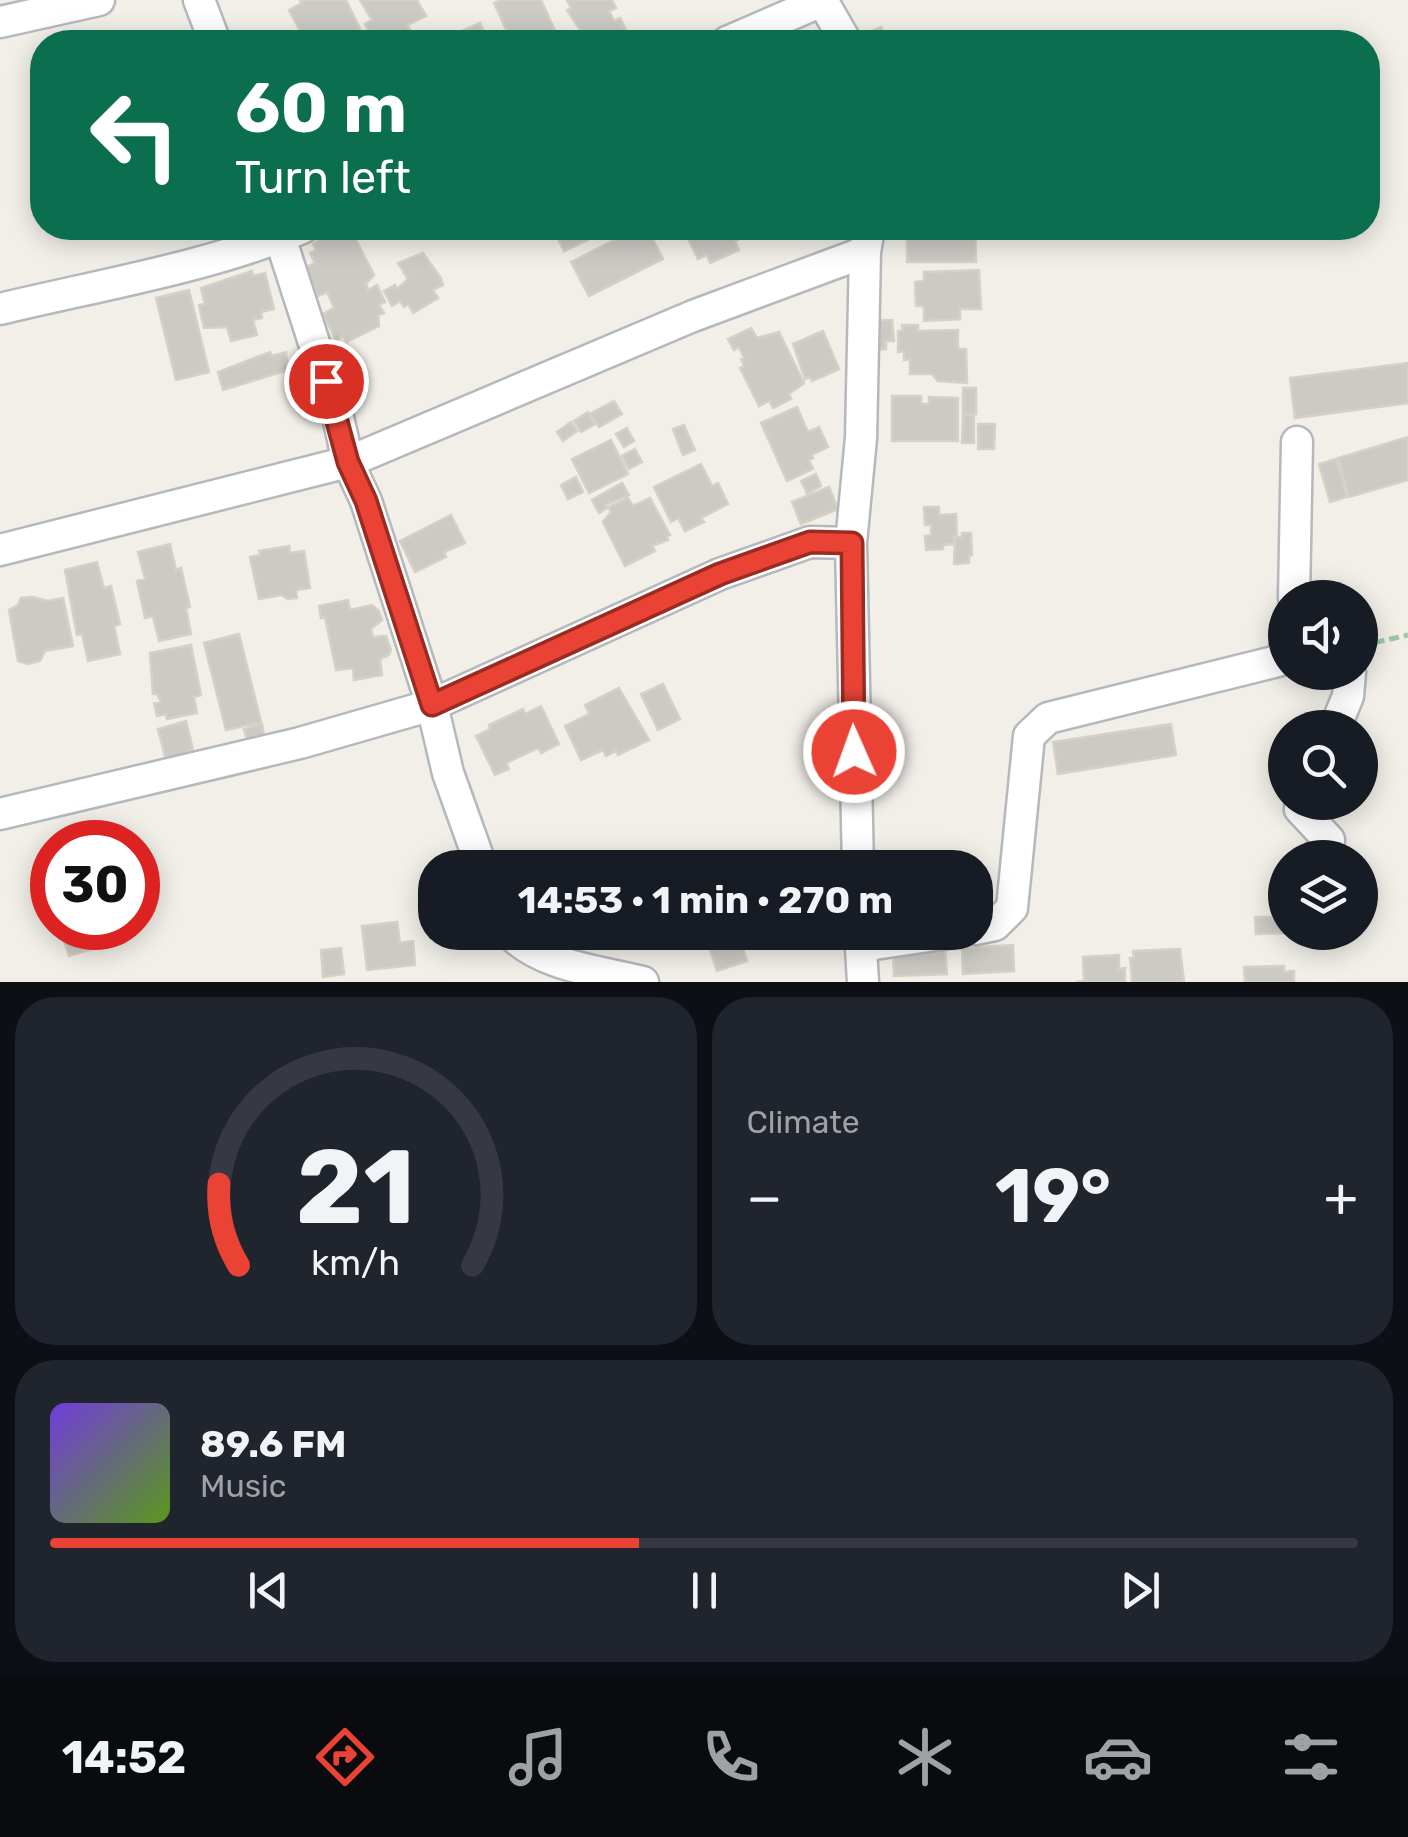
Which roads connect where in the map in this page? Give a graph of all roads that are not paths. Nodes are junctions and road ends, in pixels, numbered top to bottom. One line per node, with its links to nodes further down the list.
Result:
1 (99, 0): 4 (street)
2 (199, 0): 5 (street)
3 (822, 1): 6 (street); 7 (street)
4 (0, 22)
5 (210, 30)
6 (756, 30)
7 (839, 30)
8 (259, 240): 11 (street)
9 (289, 240): 13 (street)
10 (867, 240): 13 (street); 14 (street)
11 (0, 308)
12 (1297, 442): 16 (street)
13 (348, 462): 15 (street); 18 (street)
14 (852, 543): 18 (street); 23 (street)
15 (0, 550)
16 (1294, 580)
17 (1268, 663): 24 (street)
18 (432, 705): 19 (street); 22 (street)
19 (0, 814)
20 (1310, 820): 21 (street)
21 (1328, 840)
22 (476, 850)
23 (858, 850)
24 (993, 925)
25 (529, 950): 27 (street)
26 (861, 950): 28 (street)
27 (643, 982)
28 (863, 982)

